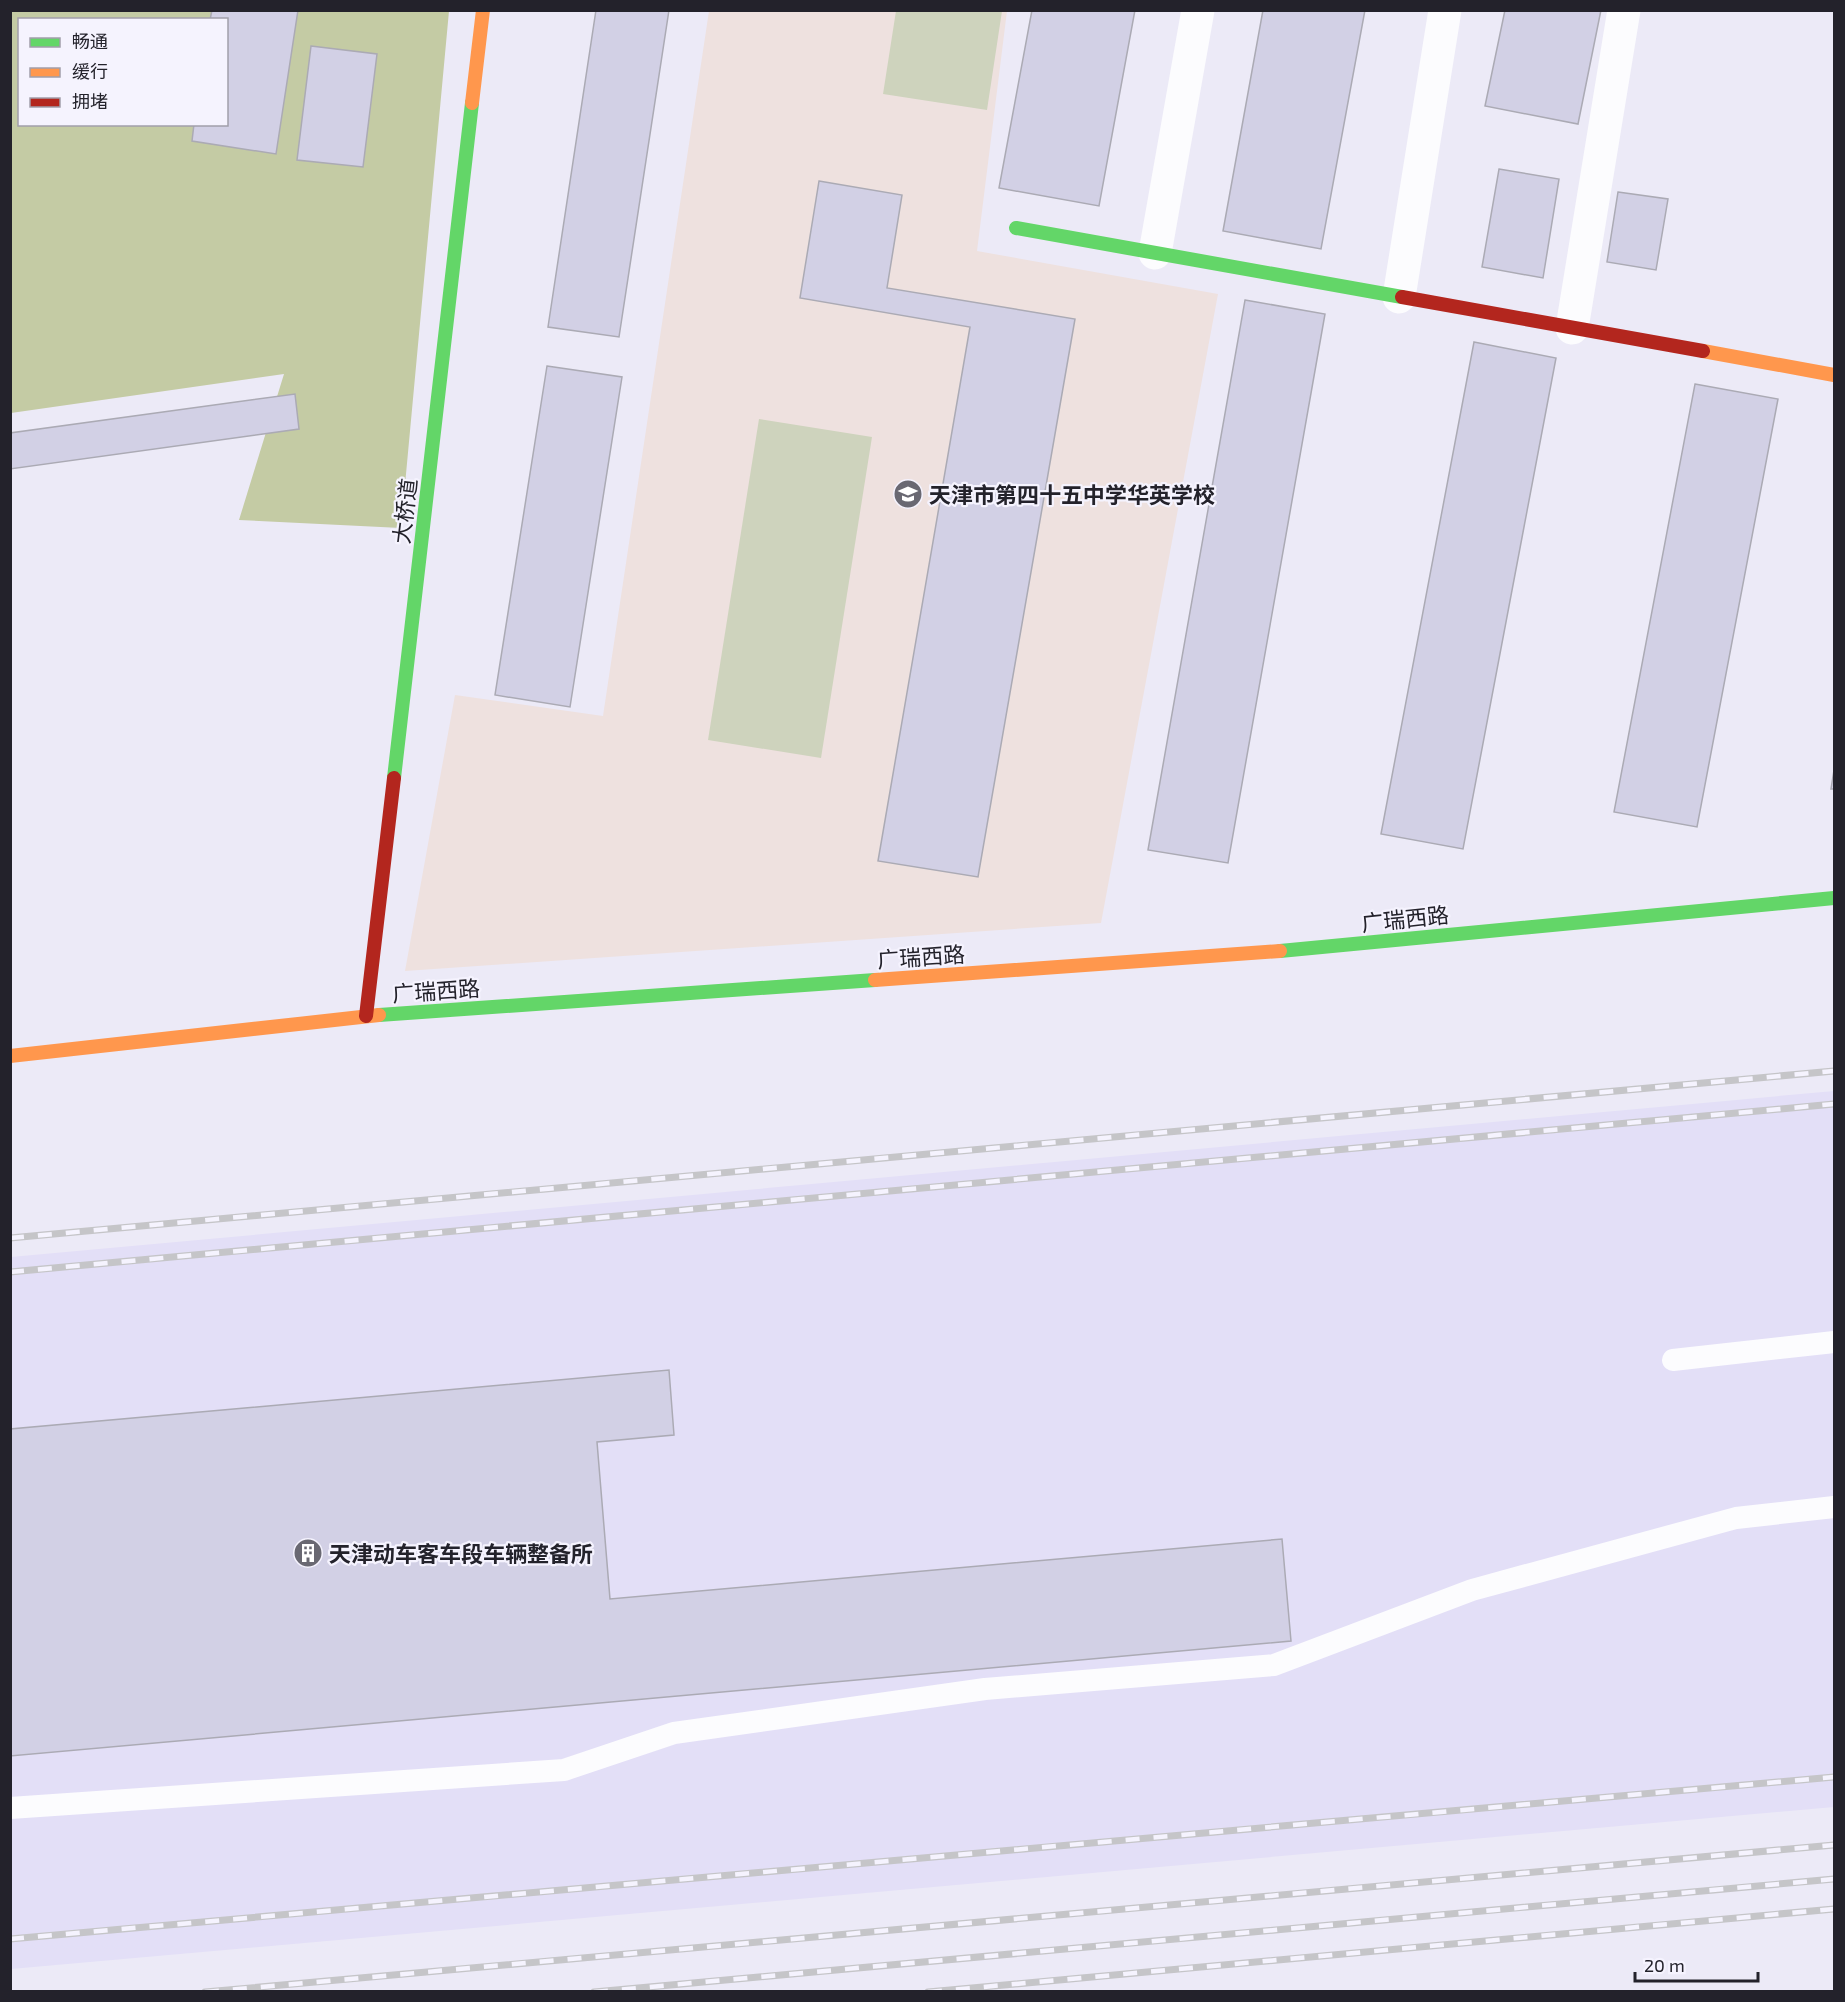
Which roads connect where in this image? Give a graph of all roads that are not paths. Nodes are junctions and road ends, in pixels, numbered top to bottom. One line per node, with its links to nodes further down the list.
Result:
1 (483, 10): 11 (street, 大桥道)
2 (1198, 10): 6 (street)
3 (1444, 10): 7 (street)
4 (1624, 10): 8 (street)
5 (1016, 228): 6 (street)
6 (1155, 253): 7 (street)
7 (1399, 297): 8 (street)
8 (1572, 328): 9 (street)
9 (1834, 375)
10 (1834, 898): 11 (street, 广瑞西路)
11 (366, 1016): 12 (street, 广瑞西路)
12 (10, 1056)
13 (1834, 1342): 14 (lane)
14 (1673, 1360)
15 (1834, 1507): 16 (lane)
16 (10, 1808)

